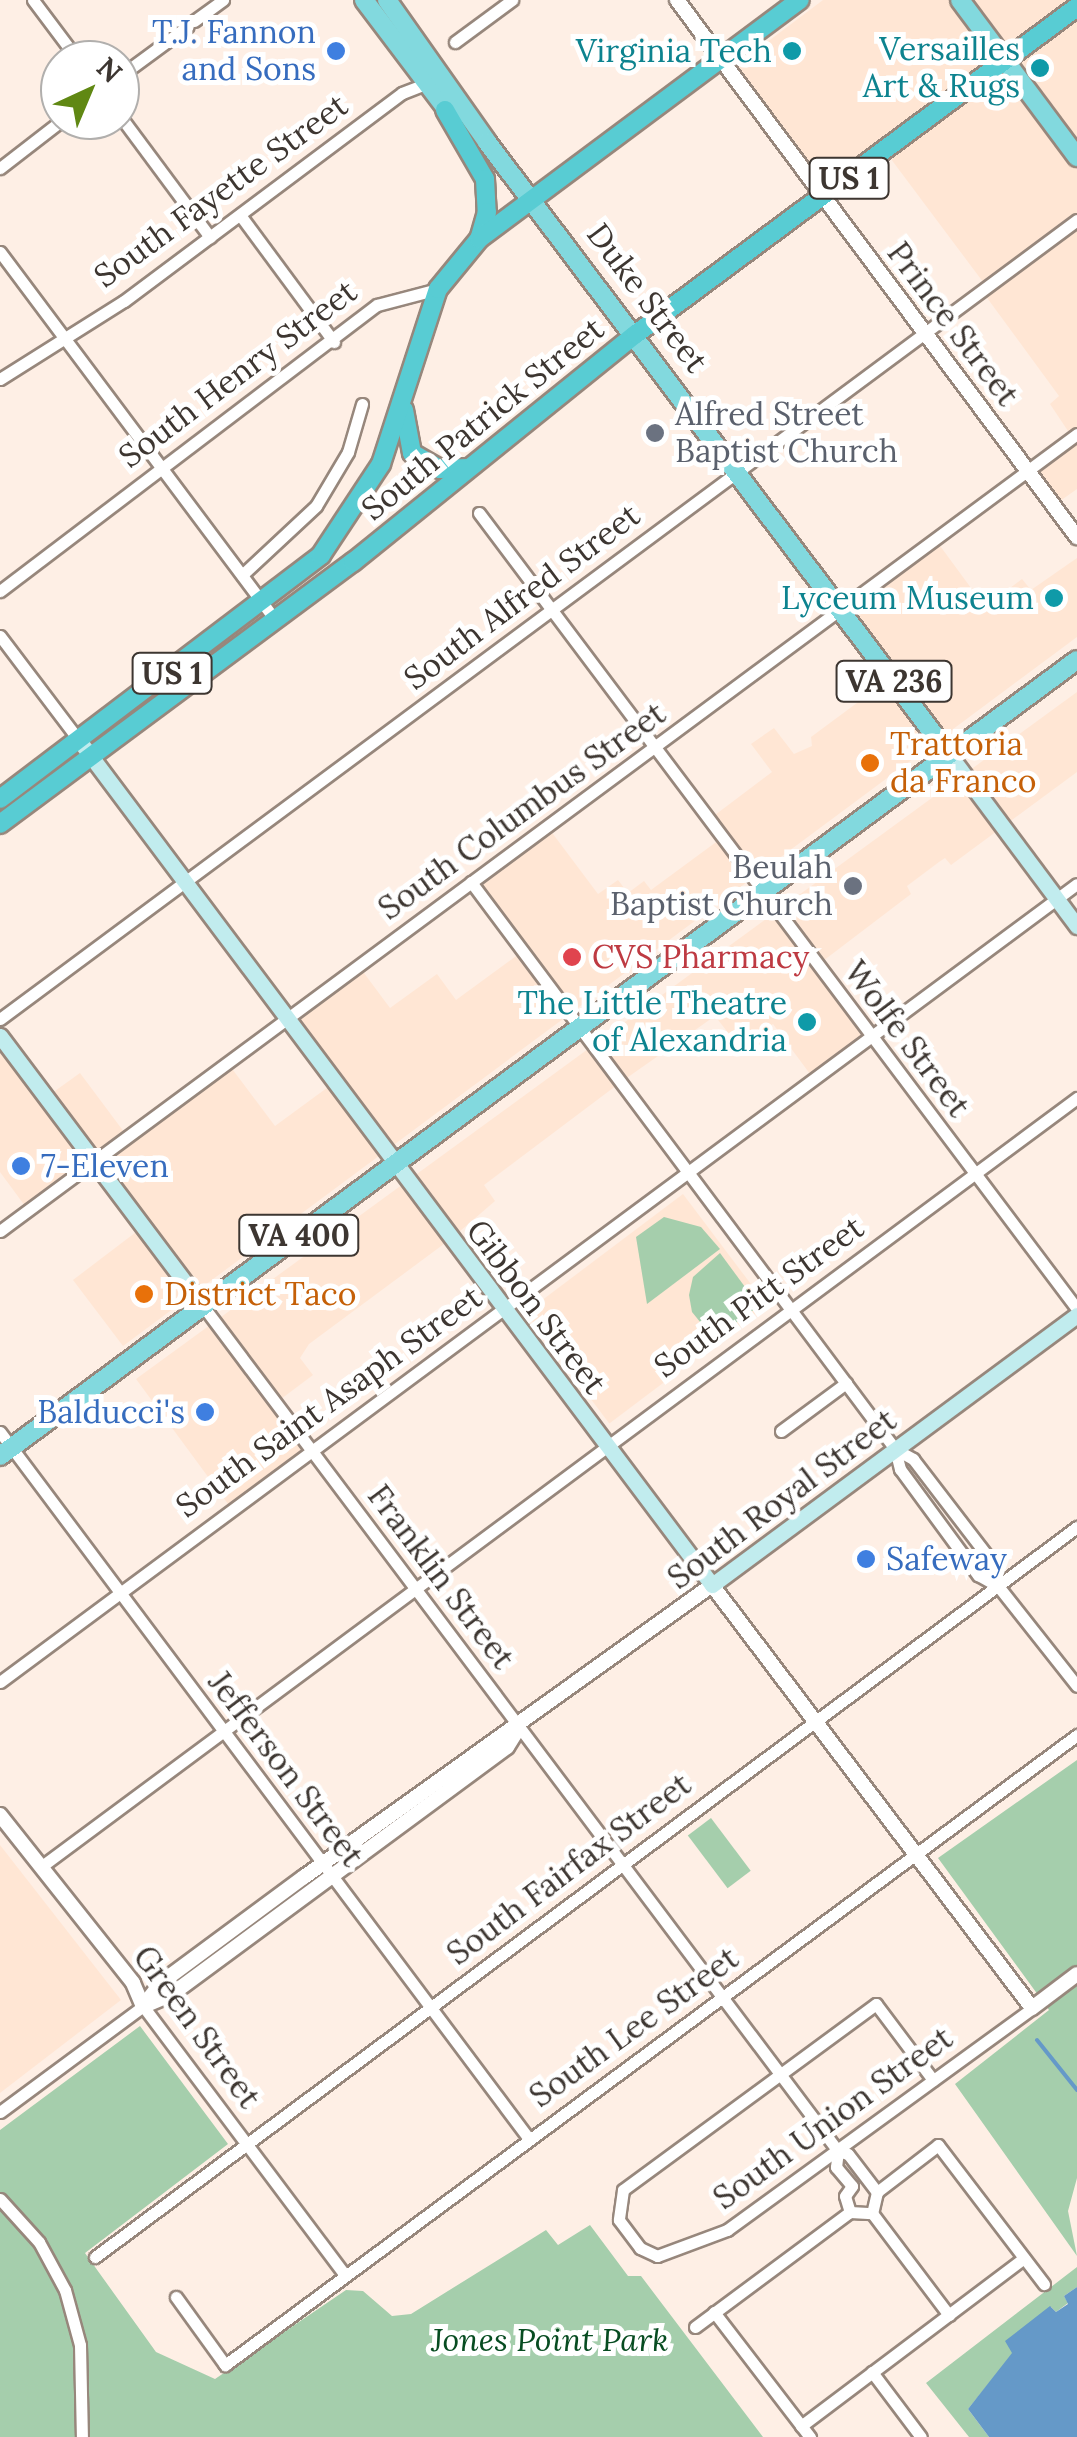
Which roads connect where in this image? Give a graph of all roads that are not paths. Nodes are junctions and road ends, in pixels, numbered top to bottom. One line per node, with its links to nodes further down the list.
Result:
1 (33, 0): 10 (street)
2 (223, 0): 14 (street)
3 (364, 0): 15 (main road, Duke Street / VA 236)
4 (387, 0): 19 (main road, Duke Street / VA 236)
5 (512, 0): 11 (street)
6 (677, 0): 12 (street, Prince Street)
7 (800, 0): 12 (highway, US 1)
8 (960, 0): 13 (main road)
9 (1077, 7): 13 (highway, US 1)
10 (63, 40)
11 (455, 42)
12 (721, 59): 22 (street, Prince Street); 23 (highway, US 1)
13 (1004, 60): 20 (main road); 22 (highway, South Patrick Street / US 1)
14 (140, 61)
15 (426, 84): 16 (main road, Duke Street / VA 236); 24 (street, South Fayette Street)
16 (445, 110): 19 (main road, Duke Street / VA 236); 27 (highway)
17 (40, 137): 21 (street)
18 (138, 140): 26 (street)
19 (487, 142): 23 (main road, Duke Street / VA 236)
20 (1077, 157)
21 (0, 168)
22 (824, 196): 30 (highway, South Patrick Street / US 1); 31 (street, Prince Street)
23 (534, 198): 27 (highway, US 1); 30 (main road, Duke Street / VA 236)
24 (240, 215): 26 (street, South Fayette Street); 33 (street)
25 (1077, 220): 31 (street, South Alfred Street)
26 (210, 237): 32 (street, South Fayette Street)
27 (479, 238): 29 (highway, US 1)
28 (0, 252): 32 (street)
29 (438, 289): 33 (street, South Henry Street); 35 (highway, South Patrick Street / US 1)
30 (636, 334): 38 (highway, South Patrick Street / US 1); 40 (main road, Duke Street / VA 236)
31 (926, 334): 40 (street, South Alfred Street); 41 (street, Prince Street)
32 (62, 335): 34 (street, South Fayette Street); 39 (street)
33 (334, 342): 39 (street, South Henry Street)
34 (0, 379)
35 (404, 384): 38 (highway); 46 (highway, South Patrick Street / US 1)
36 (362, 404): 44 (street)
37 (1077, 434): 41 (street, South Columbus Street)
38 (468, 468): 49 (highway, South Patrick Street / US 1)
39 (162, 469): 44 (street); 45 (street, South Henry Street)
40 (739, 471): 47 (street, South Alfred Street); 48 (main road, Duke Street / VA 236)
41 (1028, 471): 43 (street, Prince Street); 48 (street, South Columbus Street)
42 (478, 513): 47 (street, Wolfe Street)
43 (1077, 536)
44 (242, 574): 46 (street)
45 (0, 591)
46 (264, 604): 49 (street); 52 (highway, South Patrick Street / US 1)
47 (553, 608): 53 (street, Wolfe Street); 59 (street, South Alfred Street)
48 (840, 610): 53 (street, South Columbus Street); 54 (main road, Duke Street / VA 236)
49 (276, 621): 55 (highway, South Patrick Street / US 1)
50 (0, 636): 52 (street, Gibbon Street)
51 (1075, 660): 54 (main road, VA 400)
52 (81, 742): 55 (main road, Gibbon Street); 56 (highway, South Patrick Street / US 1)
53 (656, 746): 58 (street, South Columbus Street); 61 (street, Wolfe Street)
54 (948, 753): 61 (main road, VA 400); 62 (main road, Duke Street)
55 (94, 760): 57 (highway, South Patrick Street / US 1); 59 (main road, Gibbon Street)
56 (0, 799)
57 (0, 824)
58 (472, 882): 64 (street, South Columbus Street); 66 (street)
59 (185, 883): 64 (main road, Gibbon Street); 65 (street, South Alfred Street)
60 (1077, 884): 62 (street, South Saint Asaph Street)
61 (762, 891): 66 (main road, VA 400); 68 (street, Wolfe Street)
62 (1056, 899): 63 (main road, Duke Street); 68 (street, South Saint Asaph Street)
63 (1077, 926)
64 (286, 1018): 70 (street, South Columbus Street); 71 (main road, Gibbon Street)
65 (0, 1019)
66 (580, 1027): 71 (main road, VA 400); 72 (street)
67 (0, 1036): 70 (main road, Franklin Street)
68 (872, 1036): 72 (street, South Saint Asaph Street); 73 (street, Wolfe Street)
69 (1077, 1098): 73 (street, South Pitt Street)
70 (94, 1161): 74 (street, South Columbus Street); 75 (main road, Franklin Street)
71 (395, 1164): 75 (main road, VA 400); 77 (main road, Gibbon Street)
72 (687, 1171): 76 (street); 77 (street, South Saint Asaph Street)
73 (974, 1174): 76 (street, South Pitt Street); 78 (street, Wolfe Street)
74 (0, 1231)
75 (204, 1306): 84 (street, Franklin Street); 85 (main road, VA 400)
76 (790, 1308): 79 (street); 82 (street, South Pitt Street)
77 (502, 1309): 82 (main road, Gibbon Street); 84 (street, South Saint Asaph Street)
78 (1077, 1312): 83 (main road, South Royal Street)
79 (846, 1383): 81 (street); 83 (street)
80 (0, 1432): 85 (street, Jefferson Street)
81 (781, 1432)
82 (605, 1444): 87 (street, South Pitt Street); 88 (main road, Gibbon Street)
83 (895, 1449): 88 (main road, South Royal Street); 89 (street)
84 (312, 1450): 87 (street, Franklin Street); 90 (street, South Saint Asaph Street)
85 (6, 1452): 90 (street, Jefferson Street)
86 (1077, 1527): 89 (street, South Fairfax Street)
87 (413, 1585): 94 (street, Franklin Street); 95 (street, South Pitt Street)
88 (712, 1585): 93 (street, Gibbon Street); 94 (street, South Royal Street)
89 (998, 1586): 92 (street); 93 (street, South Fairfax Street)
90 (118, 1592): 91 (street, South Saint Asaph Street); 95 (street, Jefferson Street)
91 (0, 1682)
92 (1077, 1686)
93 (814, 1721): 98 (street, Gibbon Street); 99 (street, South Fairfax Street)
94 (519, 1728): 99 (street, Franklin Street); 101 (street, South Royal Street)
95 (222, 1732): 100 (street, South Pitt Street); 101 (street, Jefferson Street)
96 (1077, 1735): 98 (street, South Lee Street)
97 (0, 1815): 100 (street, Green Street)
98 (916, 1855): 103 (street, South Lee Street); 106 (street, Gibbon Street)
99 (621, 1864): 103 (street, Franklin Street); 105 (street, South Fairfax Street)
100 (42, 1866): 104 (street, Green Street)
101 (328, 1869): 104 (street, South Royal Street); 105 (street, Jefferson Street)
102 (1077, 1974): 106 (street, South Union Street)
103 (721, 1998): 107 (street, Franklin Street); 110 (street, South Lee Street)
104 (143, 2006): 109 (street, South Royal Street); 111 (street, Green Street)
105 (430, 2007): 110 (street, Jefferson Street); 111 (street, South Fairfax Street)
106 (1032, 2008): 108 (street, South Union Street)
107 (778, 2075): 108 (street); 112 (street, Franklin Street); 112 (street, South Union Street)
108 (933, 2080): 112 (street, South Union Street)
109 (0, 2112)
110 (529, 2139): 120 (street, South Lee Street)
111 (248, 2145): 118 (street, South Fairfax Street); 120 (street, Green Street)
112 (838, 2151): 113 (street, Franklin Street); 114 (street, Franklin Street)
113 (852, 2186): 114 (street); 116 (street)
114 (875, 2190): 117 (street); 119 (street)
115 (0, 2198): 128 (street)
116 (850, 2212): 117 (street); 123 (street)
117 (872, 2213): 124 (street)
118 (95, 2257)
119 (1024, 2258): 121 (street); 124 (street)
120 (345, 2276): 122 (street, South Lee Street)
121 (1044, 2284)
122 (176, 2297)
123 (714, 2312): 125 (street); 127 (street)
124 (948, 2315): 126 (street)
125 (695, 2327)
126 (872, 2372): 127 (street); 130 (street)
127 (802, 2426): 129 (street)
128 (82, 2437)
129 (810, 2437)
130 (921, 2437)

